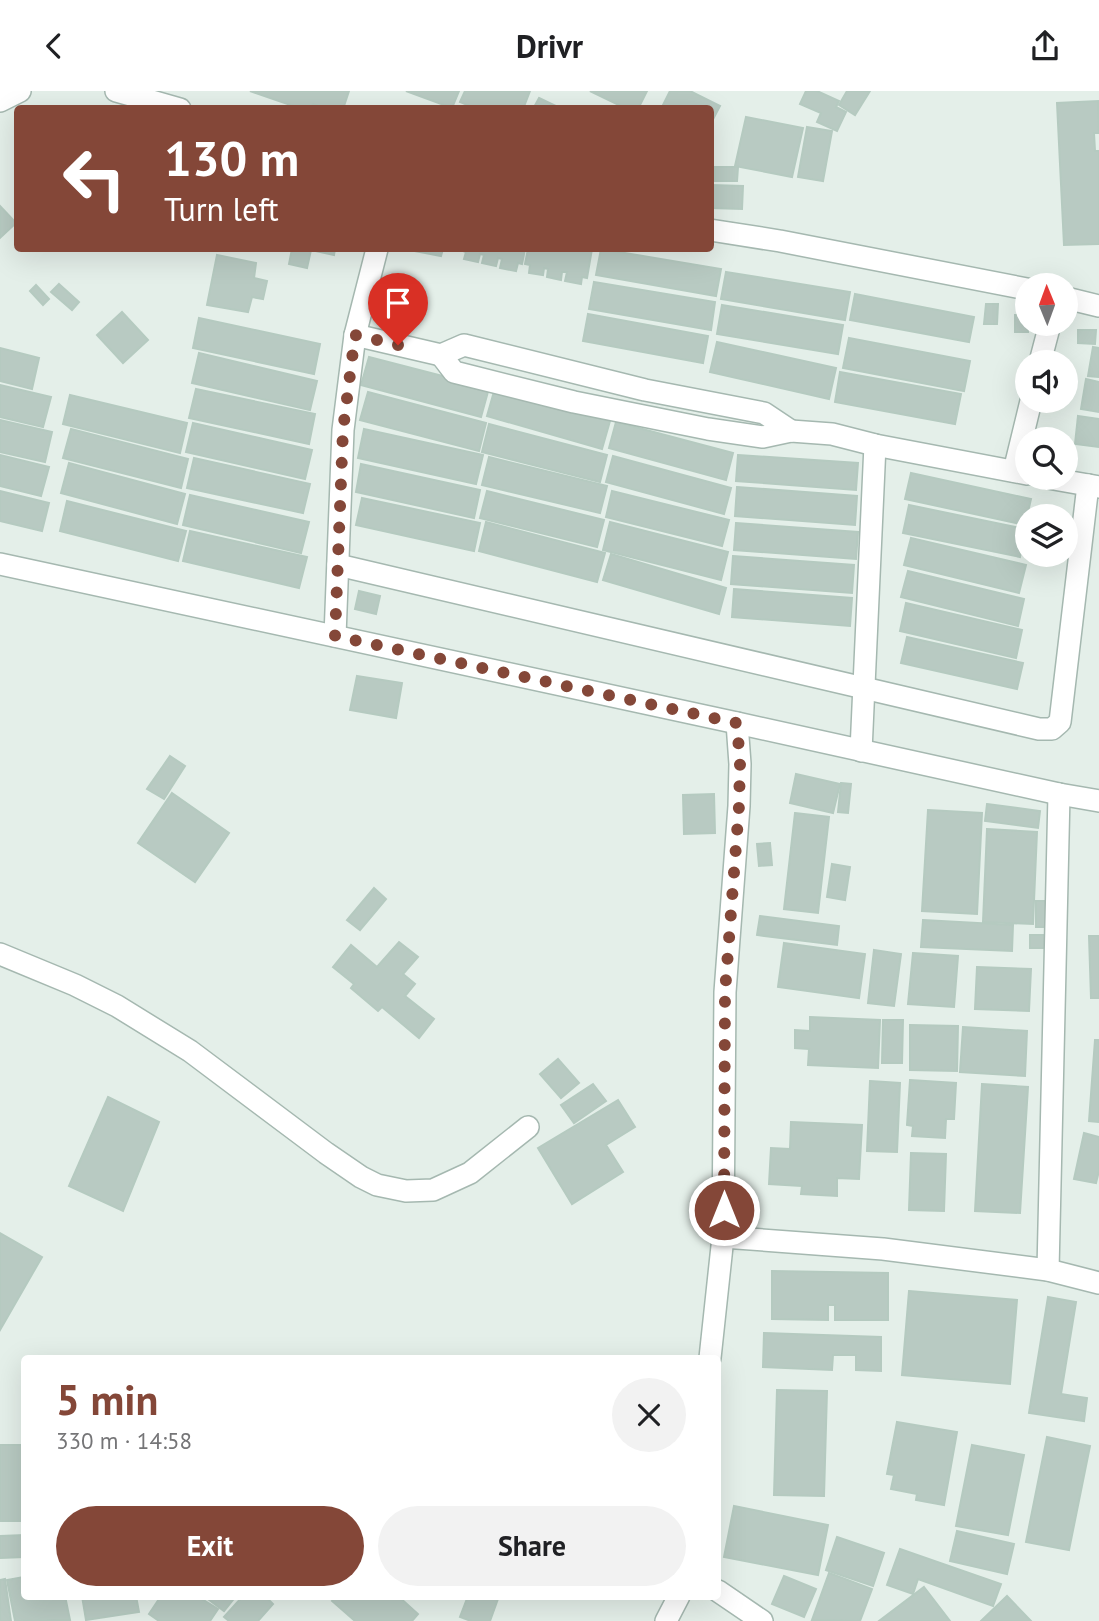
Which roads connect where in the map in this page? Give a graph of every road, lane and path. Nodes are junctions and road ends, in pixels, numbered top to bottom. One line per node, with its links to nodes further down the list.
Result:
1 (20, 91): 3 (street)
2 (116, 91): 4 (street)
3 (0, 101)
4 (166, 105)
5 (714, 231): 7 (street)
6 (376, 252): 10 (street)
7 (1015, 287)
8 (1078, 301): 9 (street)
9 (1099, 306)
10 (355, 335): 11 (street); 15 (street)
11 (875, 445): 12 (street); 17 (street)
12 (1015, 472)
13 (1094, 486): 17 (street)
14 (0, 563): 16 (street)
15 (338, 565): 16 (street); 17 (street)
16 (335, 636): 18 (street)
17 (864, 688): 19 (street)
18 (737, 723): 19 (street); 24 (street)
19 (862, 751): 20 (street)
20 (1059, 795): 21 (street); 25 (street)
21 (1099, 801)
22 (0, 954): 23 (street)
23 (528, 1127)
24 (723, 1237): 25 (street); 27 (street)
25 (1048, 1271): 26 (street)
26 (1099, 1283)
27 (710, 1355)
28 (721, 1593): 31 (street)
29 (677, 1600): 30 (street)
30 (666, 1621)
31 (762, 1621)

